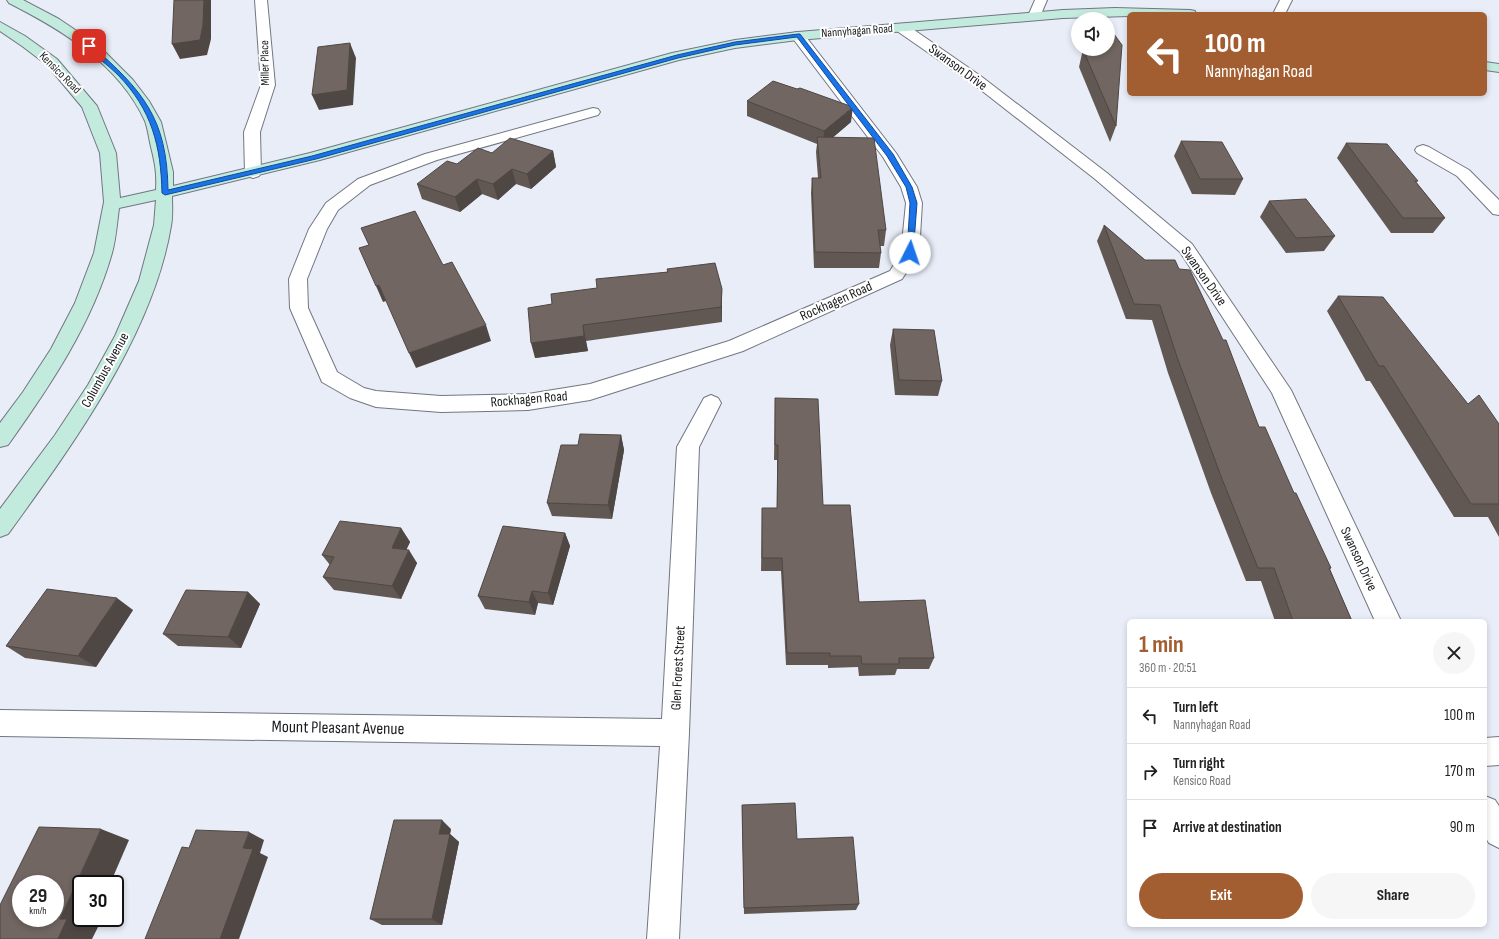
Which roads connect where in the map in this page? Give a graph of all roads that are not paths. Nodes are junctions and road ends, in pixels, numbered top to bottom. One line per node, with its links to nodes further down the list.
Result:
1 (13, 0): 16 (street)
2 (261, 0): 15 (street, Miller Place)
3 (1041, 0): 7 (street)
4 (1286, 0): 6 (lane)
5 (1127, 12): 7 (street, Nannyhagan Road)
6 (1280, 12)
7 (1034, 16): 9 (street, Nannyhagan Road)
8 (0, 26): 17 (street, Kensico Road)
9 (902, 28): 10 (street, Nannyhagan Road); 22 (street, Swanson Drive)
10 (798, 36): 13 (street, Rockhagen Road); 15 (street, Nannyhagan Road)
11 (1487, 66): 12 (street)
12 (1499, 68)
13 (592, 112)
14 (1423, 150): 18 (street)
15 (252, 173): 16 (street, Nannyhagan Road)
16 (165, 193): 17 (street, Nannyhagan Road); 21 (street, Columbus Avenue)
17 (112, 205): 20 (street)
18 (1499, 210)
19 (712, 403): 24 (street, Glen Forest Street)
20 (0, 439)
21 (0, 527)
22 (1387, 619)
23 (0, 722): 24 (street, Mount Pleasant Avenue)
24 (675, 733): 29 (street, Glen Forest Street)
25 (1499, 751): 26 (street)
26 (1487, 752)
27 (1487, 813): 28 (street)
28 (1499, 833)
29 (663, 939)

